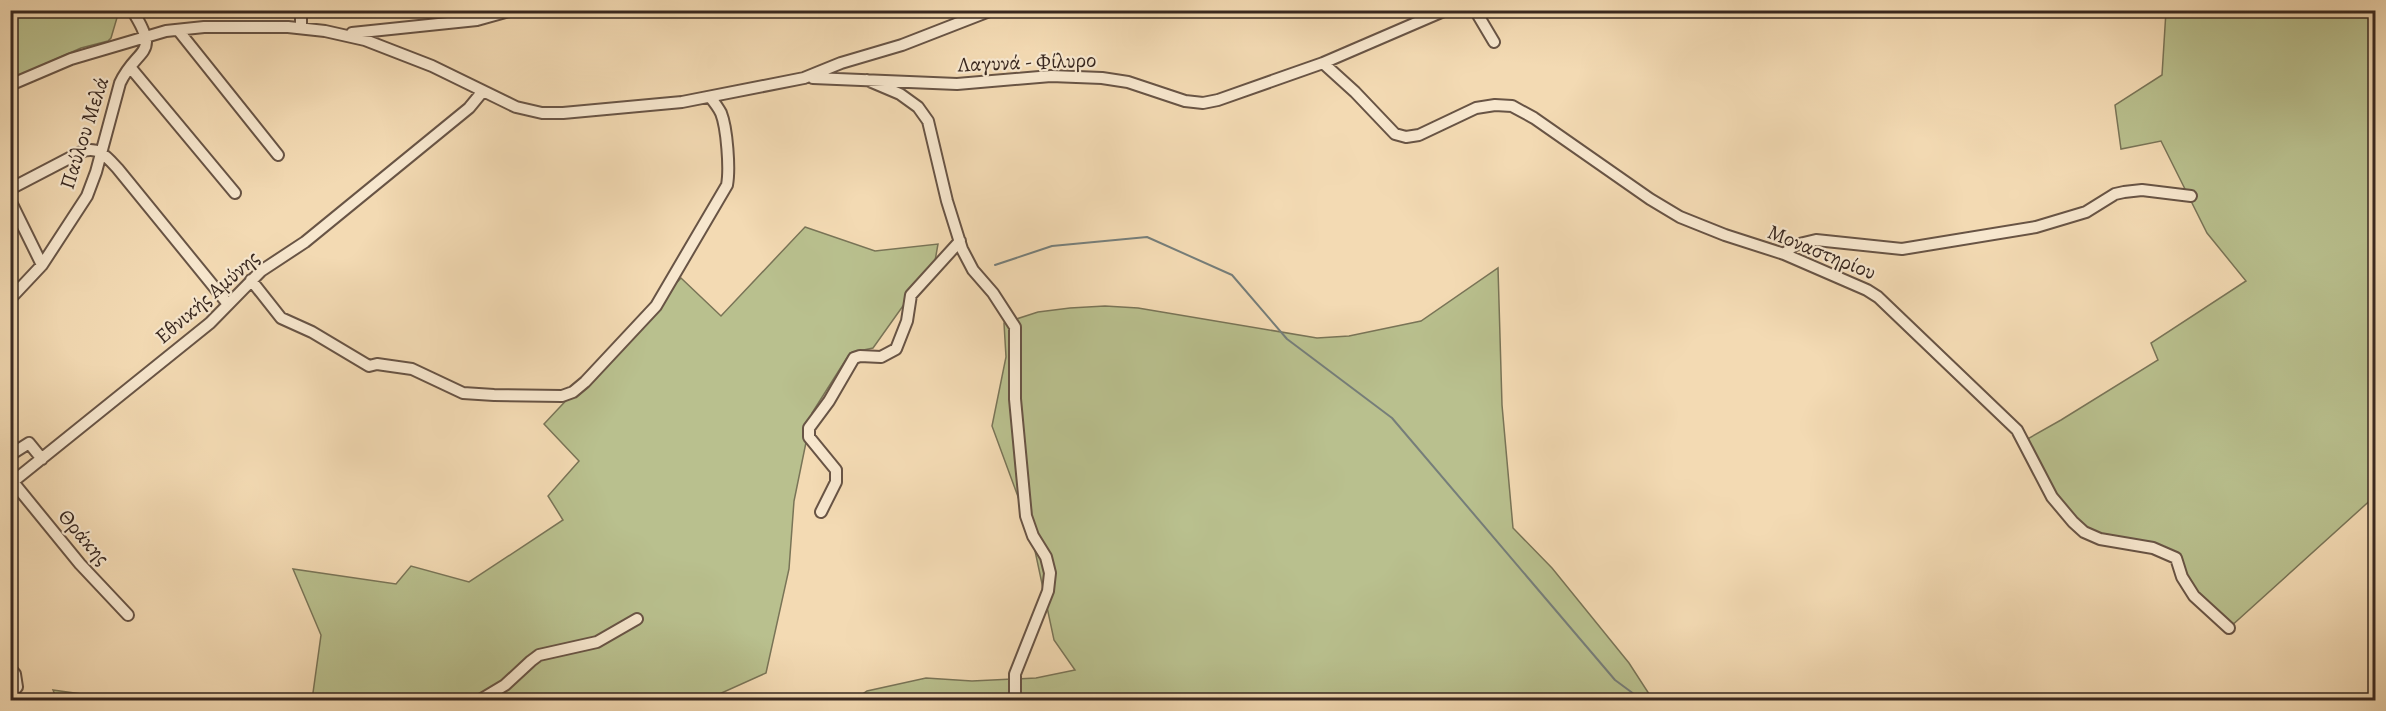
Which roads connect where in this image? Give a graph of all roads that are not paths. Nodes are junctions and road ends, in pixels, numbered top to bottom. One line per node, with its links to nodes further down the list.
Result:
1 (132, 10): 10 (street)
2 (301, 10): 7 (street)
3 (513, 10): 9 (street)
4 (993, 10): 14 (street)
5 (1446, 10): 12 (street, Λαγυνά - Φίλυρο)
6 (1475, 10): 11 (street)
7 (301, 28): 8 (street); 9 (street)
8 (178, 30): 10 (street); 20 (street)
9 (342, 34): 17 (street)
10 (146, 36): 13 (street, Παύλου Μελά); 16 (street)
11 (1494, 42)
12 (1323, 63): 15 (street, Λαγυνά - Φίλυρο); 26 (street, Μοναστηρίου)
13 (130, 67): 19 (street, Παύλου Μελά); 22 (street)
14 (804, 78): 15 (street, Λαγυνά - Φίλυρο); 18 (street)
15 (867, 80): 25 (street)
16 (10, 85)
17 (483, 91): 18 (street); 28 (street, Εθνικής Αμύνης)
18 (710, 97): 28 (street)
19 (101, 152): 21 (street); 27 (street, Παύλου Μελά); 30 (street)
20 (278, 155)
21 (10, 189)
22 (235, 194)
23 (2191, 196): 26 (street)
24 (10, 200): 27 (street)
25 (960, 241): 34 (street); 41 (street)
26 (1784, 254): 37 (street, Μοναστηρίου)
27 (42, 265): 29 (street, Παύλου Μελά)
28 (251, 280): 30 (street, Εθνικής Αμύνης)
29 (10, 299)
30 (228, 304): 32 (street, Εθνικής Αμύνης)
31 (10, 455): 32 (street)
32 (42, 459): 33 (street, Εθνικής Αμύνης)
33 (12, 483): 35 (street, Θράκης)
34 (821, 512)
35 (128, 615)
36 (637, 619): 40 (street)
37 (2229, 628)
38 (10, 668): 39 (street)
39 (10, 693)
40 (480, 700)
41 (1016, 700)

